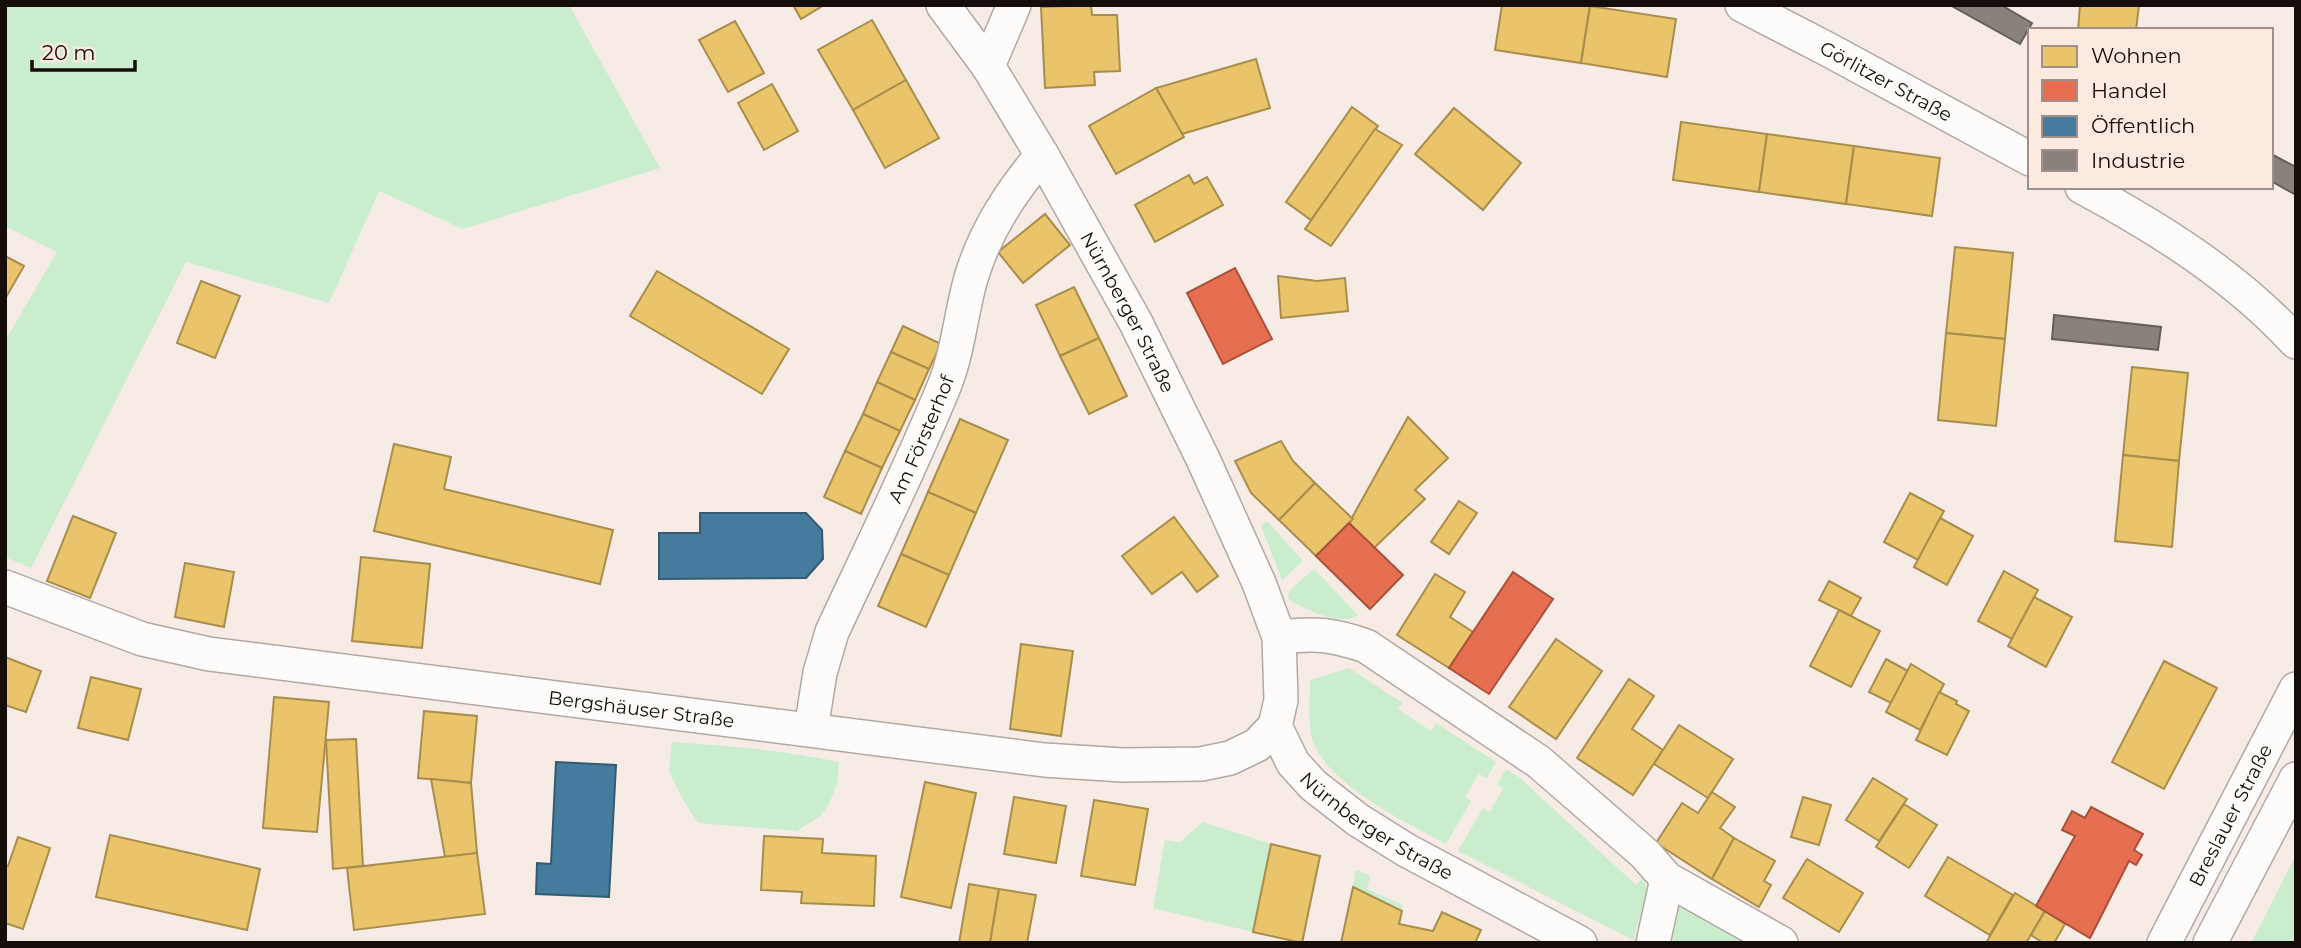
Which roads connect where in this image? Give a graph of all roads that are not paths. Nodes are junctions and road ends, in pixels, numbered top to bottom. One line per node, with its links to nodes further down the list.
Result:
1 (943, 5): 4 (street, Nürnberger Straße)
2 (1014, 5): 4 (street)
3 (1742, 5): 6 (street, Görlitzer Straße)
4 (988, 66): 5 (street, Nürnberger Straße)
5 (1042, 155): 10 (street, Nürnberger Straße); 13 (street, Am Försterhof)
6 (2028, 158)
7 (2085, 189): 8 (street)
8 (2296, 342)
9 (5, 587): 13 (street, Bergshäuser Straße)
10 (1279, 637): 12 (street, Nürnberger Straße); 15 (street)
11 (2296, 690): 19 (street, Breslauer Straße)
12 (1275, 726): 13 (street, Bergshäuser Straße); 16 (street, Nürnberger Straße)
13 (811, 729)
14 (2296, 779): 20 (street, Breslauer Straße)
15 (1667, 879): 17 (street); 18 (street)
16 (1580, 943)
17 (1653, 943)
18 (1781, 943)
19 (2164, 943)
20 (2210, 943)

